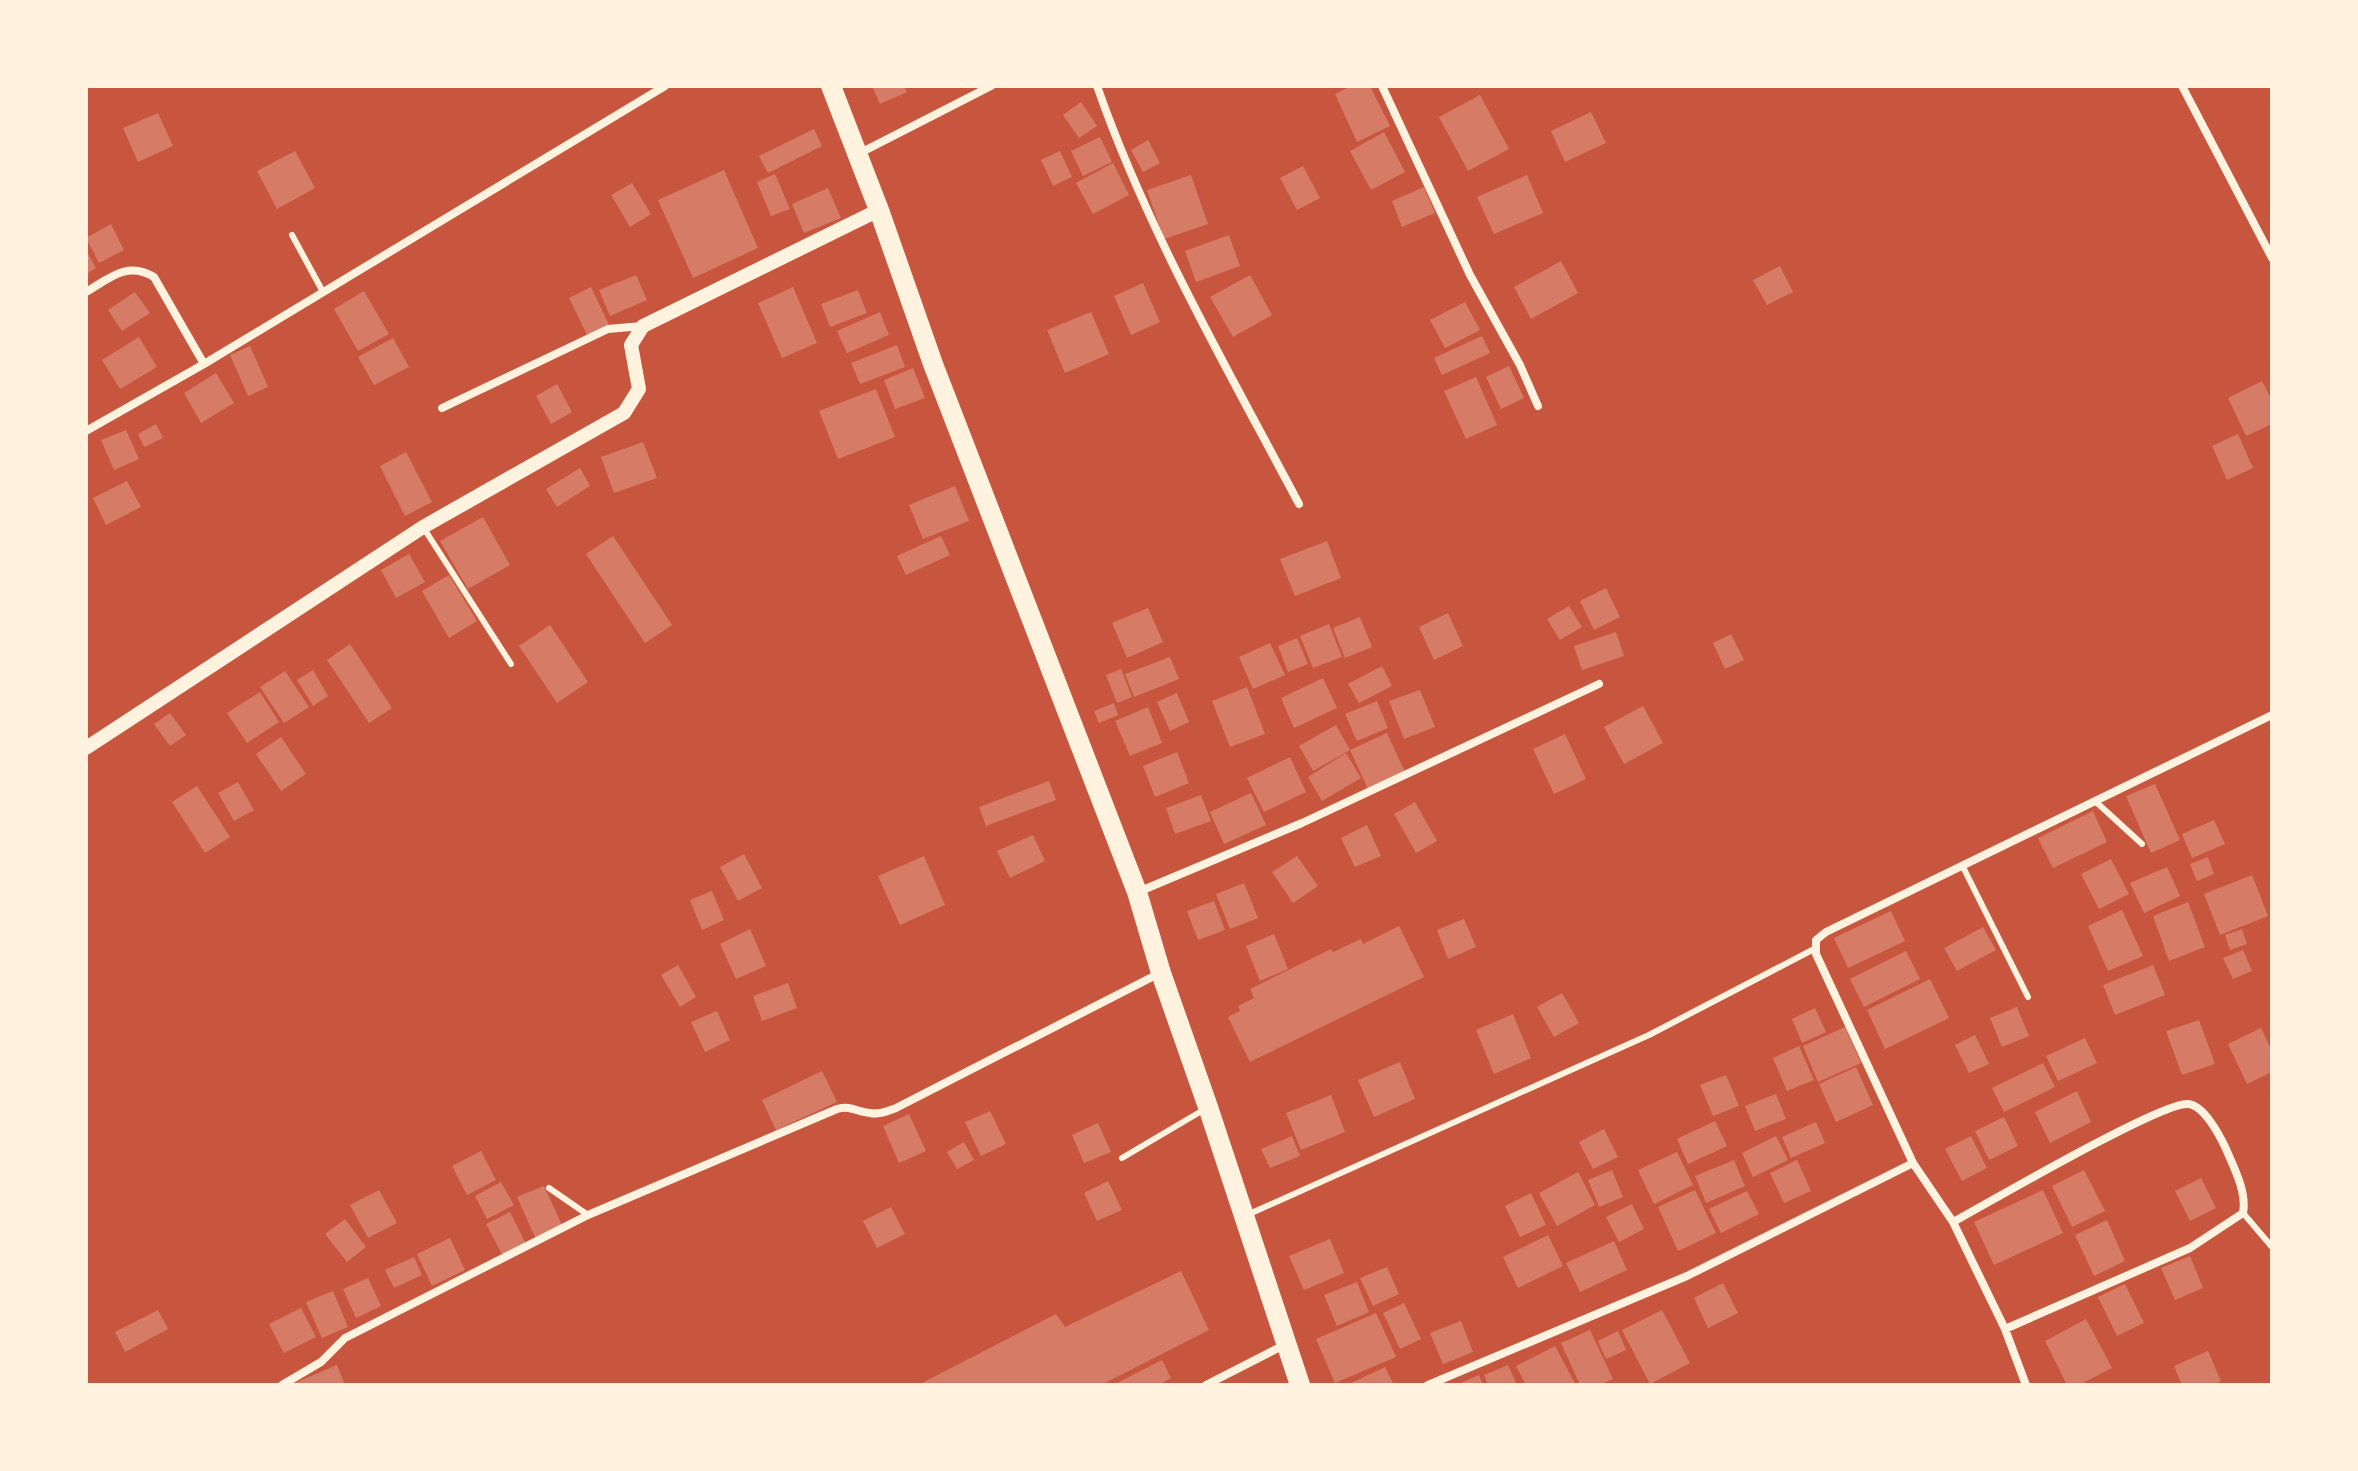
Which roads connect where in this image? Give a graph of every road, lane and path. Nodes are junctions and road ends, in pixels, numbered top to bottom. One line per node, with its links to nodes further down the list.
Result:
1 (665, 86): 12 (street)
2 (831, 86): 7 (main road)
3 (991, 86): 7 (street)
4 (1097, 86): 18 (street)
5 (1382, 86): 15 (street)
6 (2182, 86): 10 (street)
7 (858, 154): 8 (main road)
8 (879, 210): 13 (street); 27 (main road)
9 (292, 235): 12 (lane)
10 (2272, 258)
11 (86, 292): 14 (street)
12 (323, 292): 14 (street)
13 (643, 326): 16 (street); 19 (street)
14 (204, 364): 17 (street)
15 (1538, 406)
16 (442, 408)
17 (86, 431)
18 (1299, 504)
19 (423, 527): 20 (lane); 23 (street)
20 (511, 664)
21 (1599, 684): 27 (street)
22 (2272, 715): 24 (street)
23 (86, 748)
24 (2095, 801): 25 (lane); 26 (street)
25 (2142, 844)
26 (1962, 865): 28 (street); 30 (lane)
27 (1137, 892): 29 (main road)
28 (1816, 948): 33 (street); 37 (lane)
29 (1161, 973): 31 (main road); 36 (street)
30 (2028, 997)
31 (1208, 1107): 32 (lane); 37 (main road)
32 (1122, 1158)
33 (1913, 1163): 38 (street); 45 (street)
34 (549, 1188): 36 (lane)
35 (2243, 1213): 38 (street); 39 (lane); 40 (street)
36 (588, 1215): 42 (street)
37 (1244, 1217): 41 (main road)
38 (1953, 1222): 40 (street)
39 (2272, 1247)
40 (2005, 1329): 46 (street)
41 (1286, 1344): 43 (street); 44 (main road)
42 (282, 1385)
43 (1206, 1385)
44 (1300, 1385)
45 (1428, 1385)
46 (2026, 1385)

